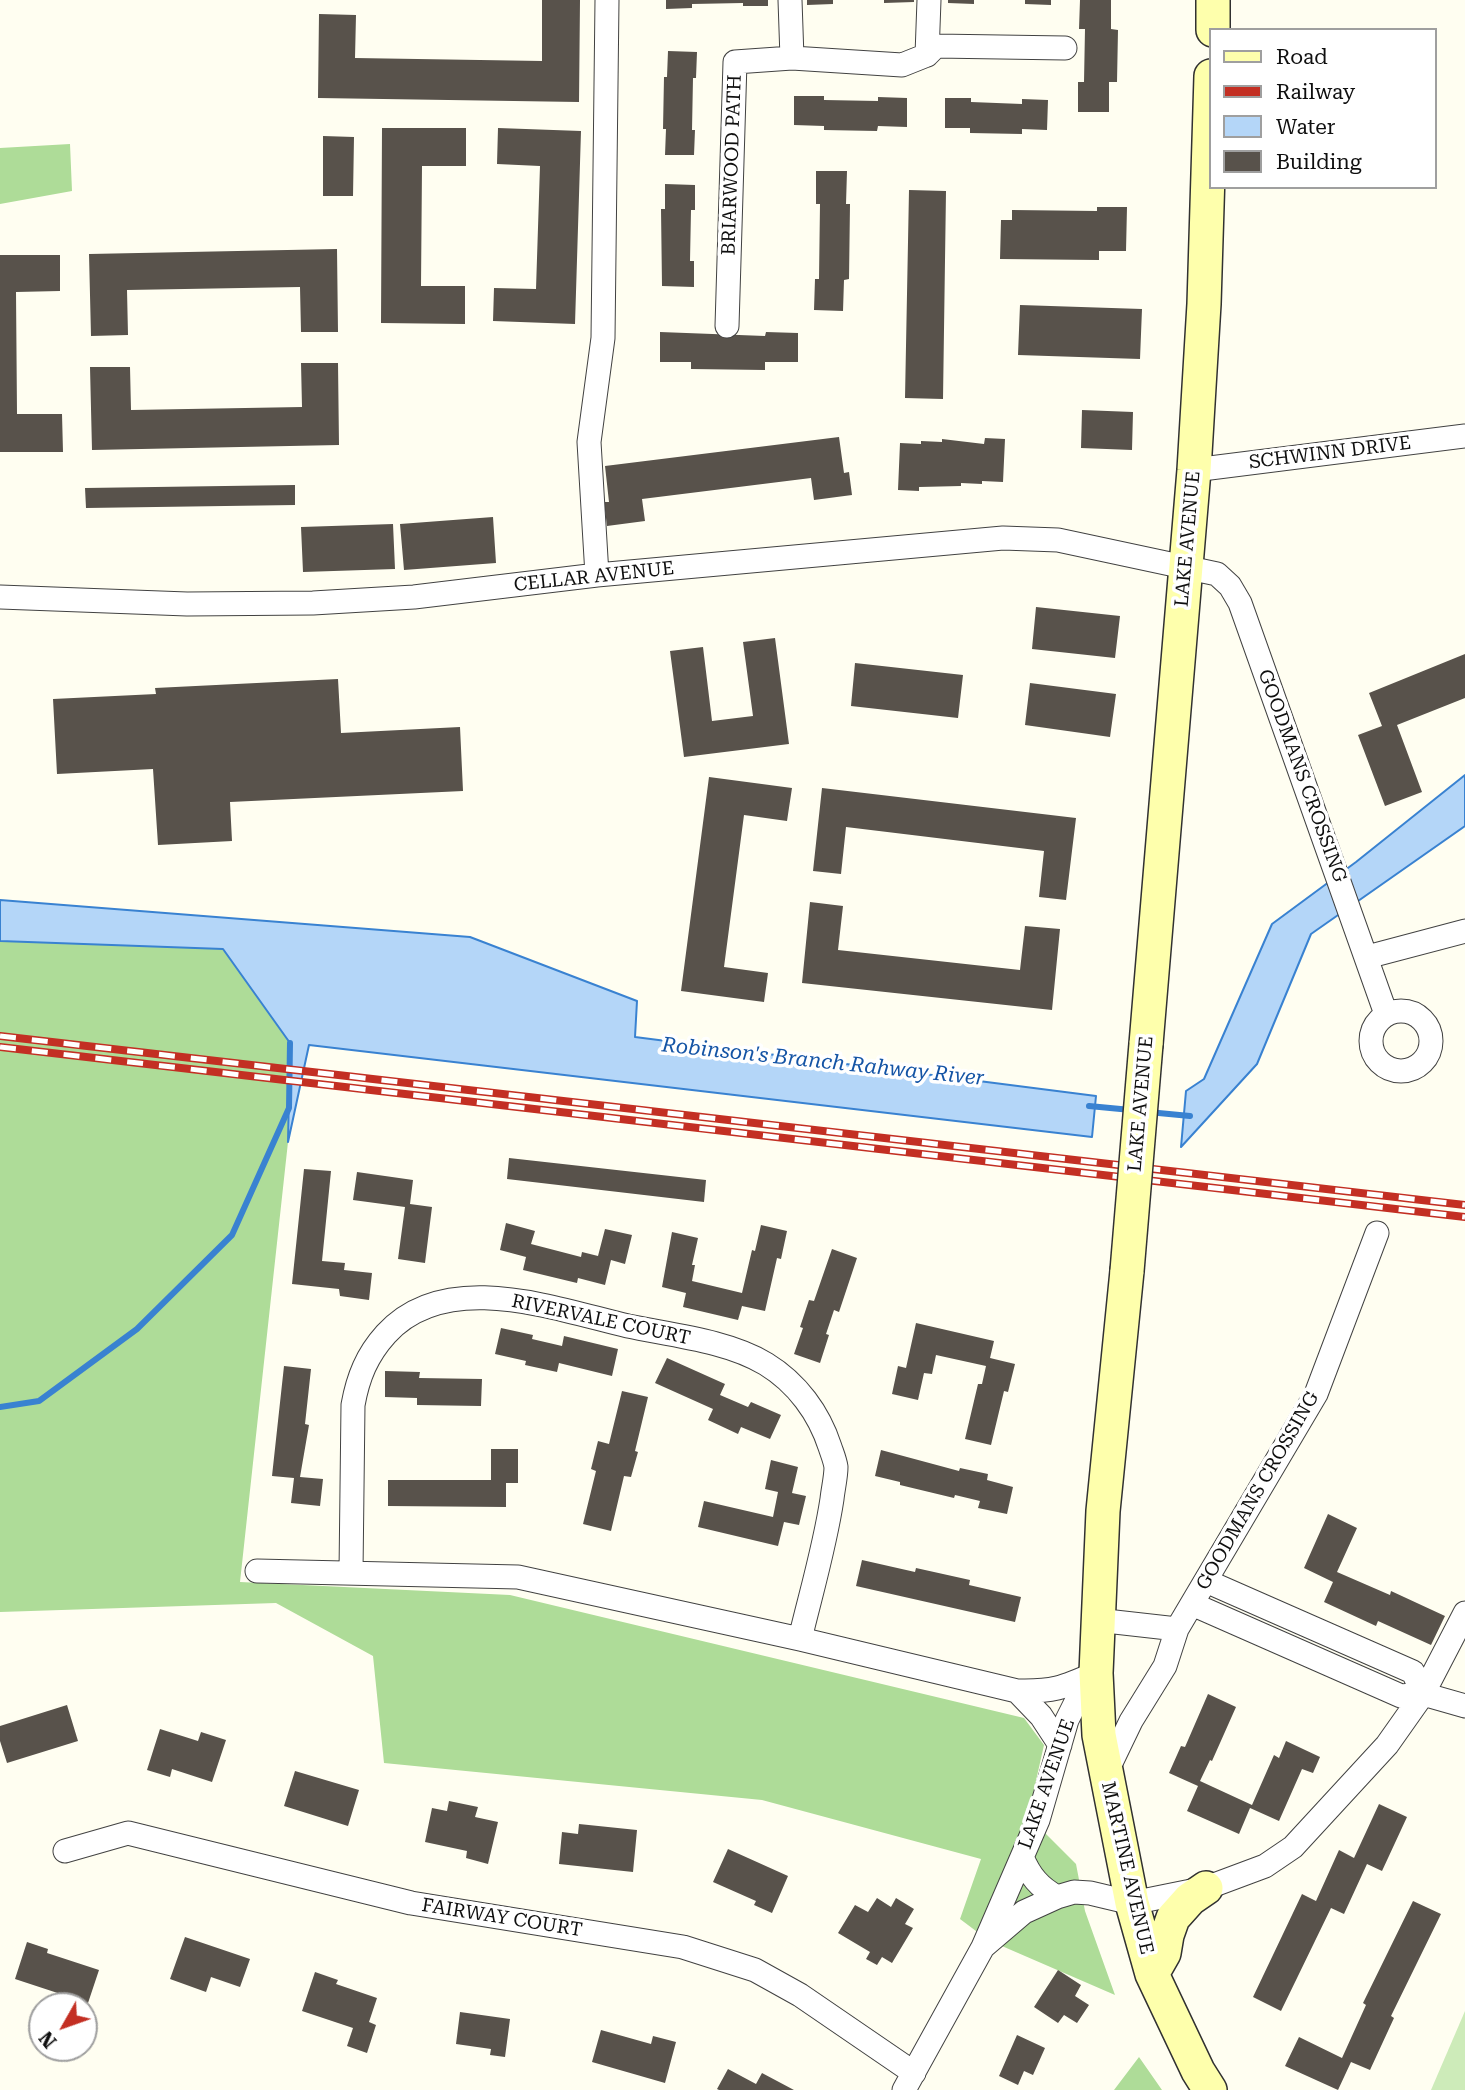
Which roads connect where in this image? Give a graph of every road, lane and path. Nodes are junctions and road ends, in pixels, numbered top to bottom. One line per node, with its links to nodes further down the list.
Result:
1 (607, 0): 14 (street)
2 (790, 0): 8 (street)
3 (929, 0): 7 (street)
4 (1213, 0): 5 (main road)
5 (1213, 28)
6 (1065, 48): 7 (street, BRIARWOOD PATH)
7 (927, 55): 8 (street, BRIARWOOD PATH)
8 (792, 58): 10 (street, BRIARWOOD PATH)
9 (1210, 109): 12 (main road, LAKE AVENUE)
10 (727, 326)
11 (1465, 436): 12 (street, SCHWINN DRIVE)
12 (1195, 470): 13 (main road, LAKE AVENUE)
13 (1186, 566): 14 (street, CELLAR AVENUE); 17 (street, GOODMANS CROSSING); 25 (main road, LAKE AVENUE, bridge)
14 (597, 575): 15 (street, CELLAR AVENUE)
15 (0, 597)
16 (1465, 931): 17 (street)
17 (1367, 957): 18 (street, GOODMANS CROSSING)
18 (1386, 1014)
19 (1377, 1233): 22 (street, GOODMANS CROSSING)
20 (257, 1571): 21 (street)
21 (351, 1572): 27 (street); 27 (street, RIVERVALE COURT)
22 (1206, 1581): 23 (street, GOODMANS CROSSING); 30 (street)
23 (1192, 1604): 26 (street, GOODMANS CROSSING); 30 (street)
24 (1465, 1614): 30 (street)
25 (1097, 1620): 26 (street); 28 (main road, LAKE AVENUE)
26 (1177, 1629): 33 (street, GOODMANS CROSSING)
27 (800, 1639): 29 (street)
28 (1096, 1673): 29 (street); 32 (street, LAKE AVENUE); 33 (main road, MARTINE AVENUE)
29 (1017, 1691): 32 (street)
30 (1423, 1694): 31 (street); 36 (street)
31 (1465, 1706)
32 (1060, 1745): 35 (street, LAKE AVENUE)
33 (1105, 1773): 38 (main road, MARTINE AVENUE)
34 (65, 1851): 41 (street, FAIRWAY COURT)
35 (1022, 1857): 37 (street); 39 (street, LAKE AVENUE)
36 (1206, 1888): 38 (street); 40 (main road)
37 (1057, 1897): 38 (street); 39 (street)
38 (1132, 1903): 40 (main road, MARTINE AVENUE)
39 (983, 1947): 41 (street, LAKE AVENUE)
40 (1152, 1974): 42 (main road, MARTINE AVENUE)
41 (909, 2081)
42 (1210, 2090)

